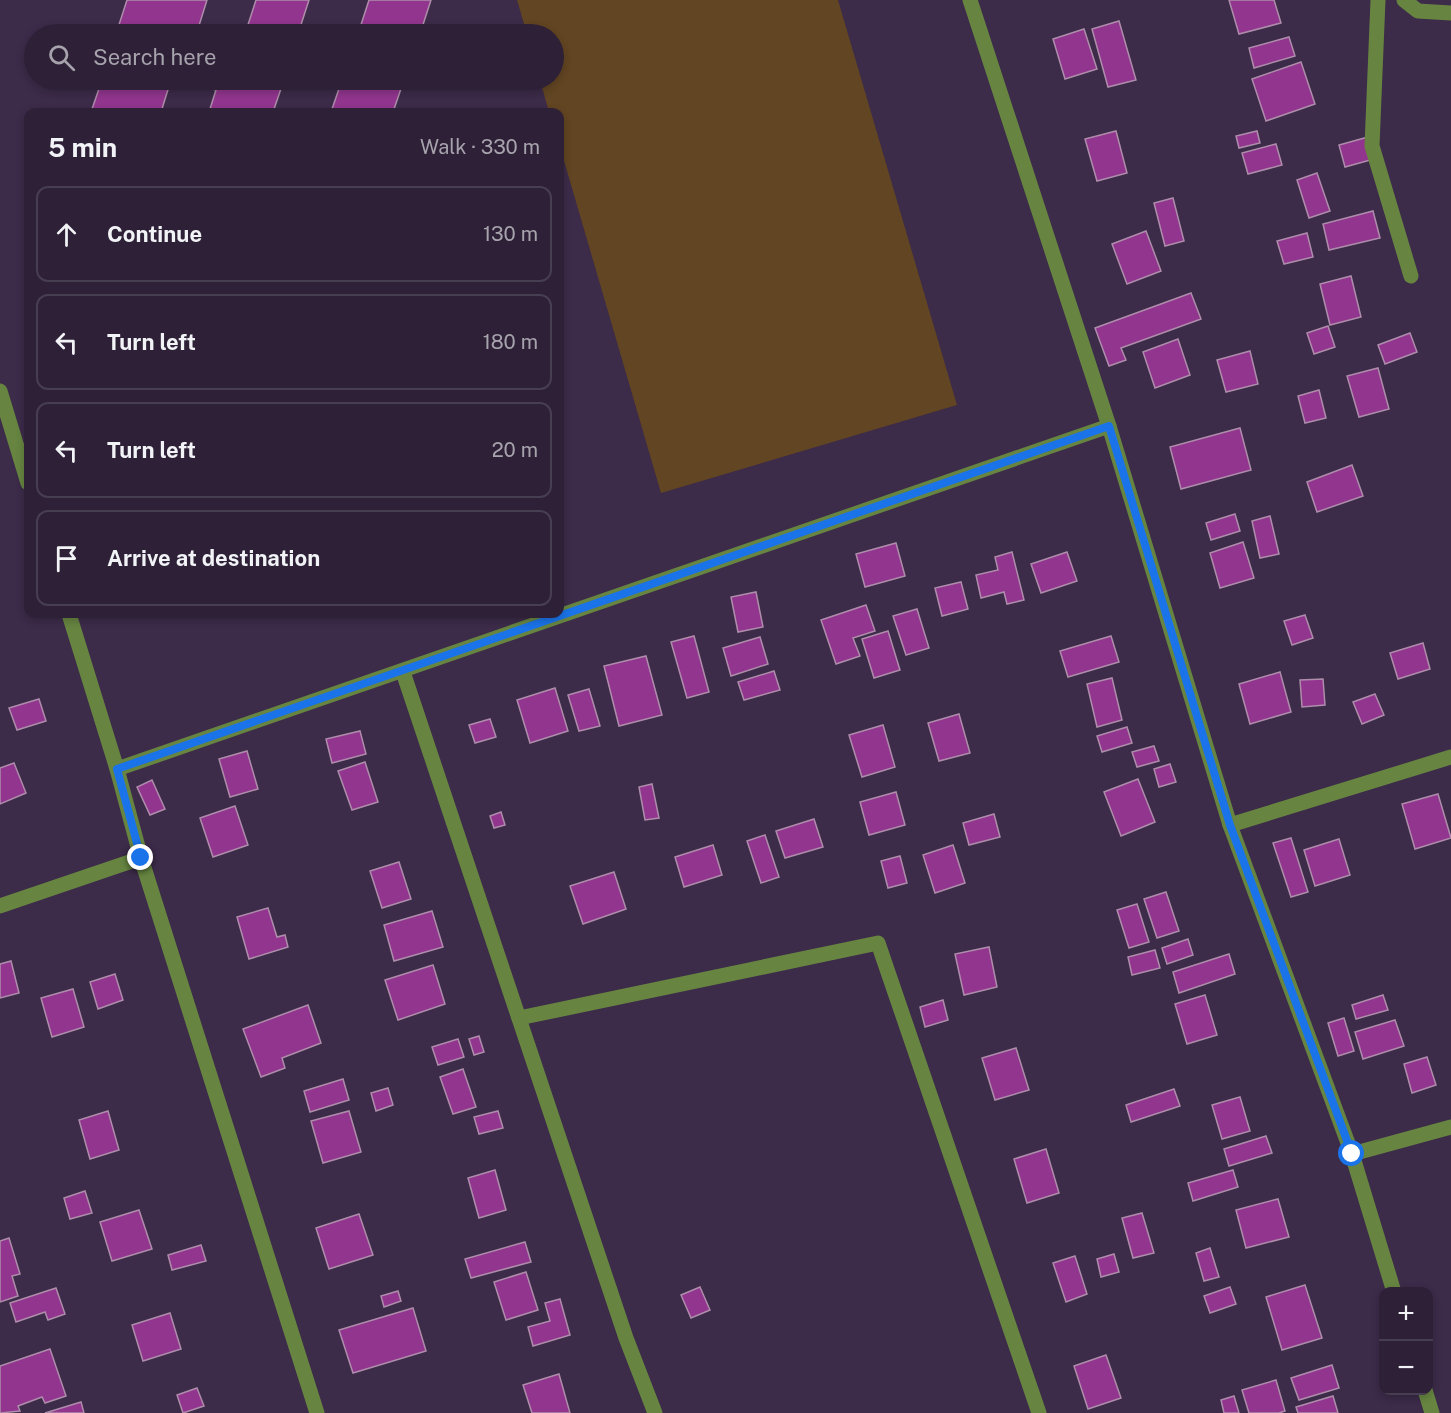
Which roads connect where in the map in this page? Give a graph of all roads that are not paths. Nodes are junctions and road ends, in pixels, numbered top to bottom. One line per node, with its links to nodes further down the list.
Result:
1 (970, 0): 7 (street)
2 (1378, 0): 5 (street)
3 (1404, 0): 4 (street)
4 (1451, 13)
5 (1411, 276)
6 (0, 391): 8 (street)
7 (1109, 426): 9 (street); 15 (street)
8 (24, 470)
9 (564, 616)
10 (70, 618): 14 (street)
11 (557, 618): 12 (street)
12 (402, 672): 14 (street); 18 (street)
13 (1451, 757): 15 (street)
14 (117, 769): 16 (street)
15 (1230, 825): 20 (street)
16 (141, 858): 17 (street); 23 (street)
17 (0, 906)
18 (519, 1018): 24 (street); 25 (street)
19 (1451, 1127): 20 (street)
20 (1352, 1154): 21 (street)
21 (1392, 1287)
22 (1427, 1395): 26 (street)
23 (317, 1413)
24 (655, 1413)
25 (1040, 1413)
26 (1432, 1413)

